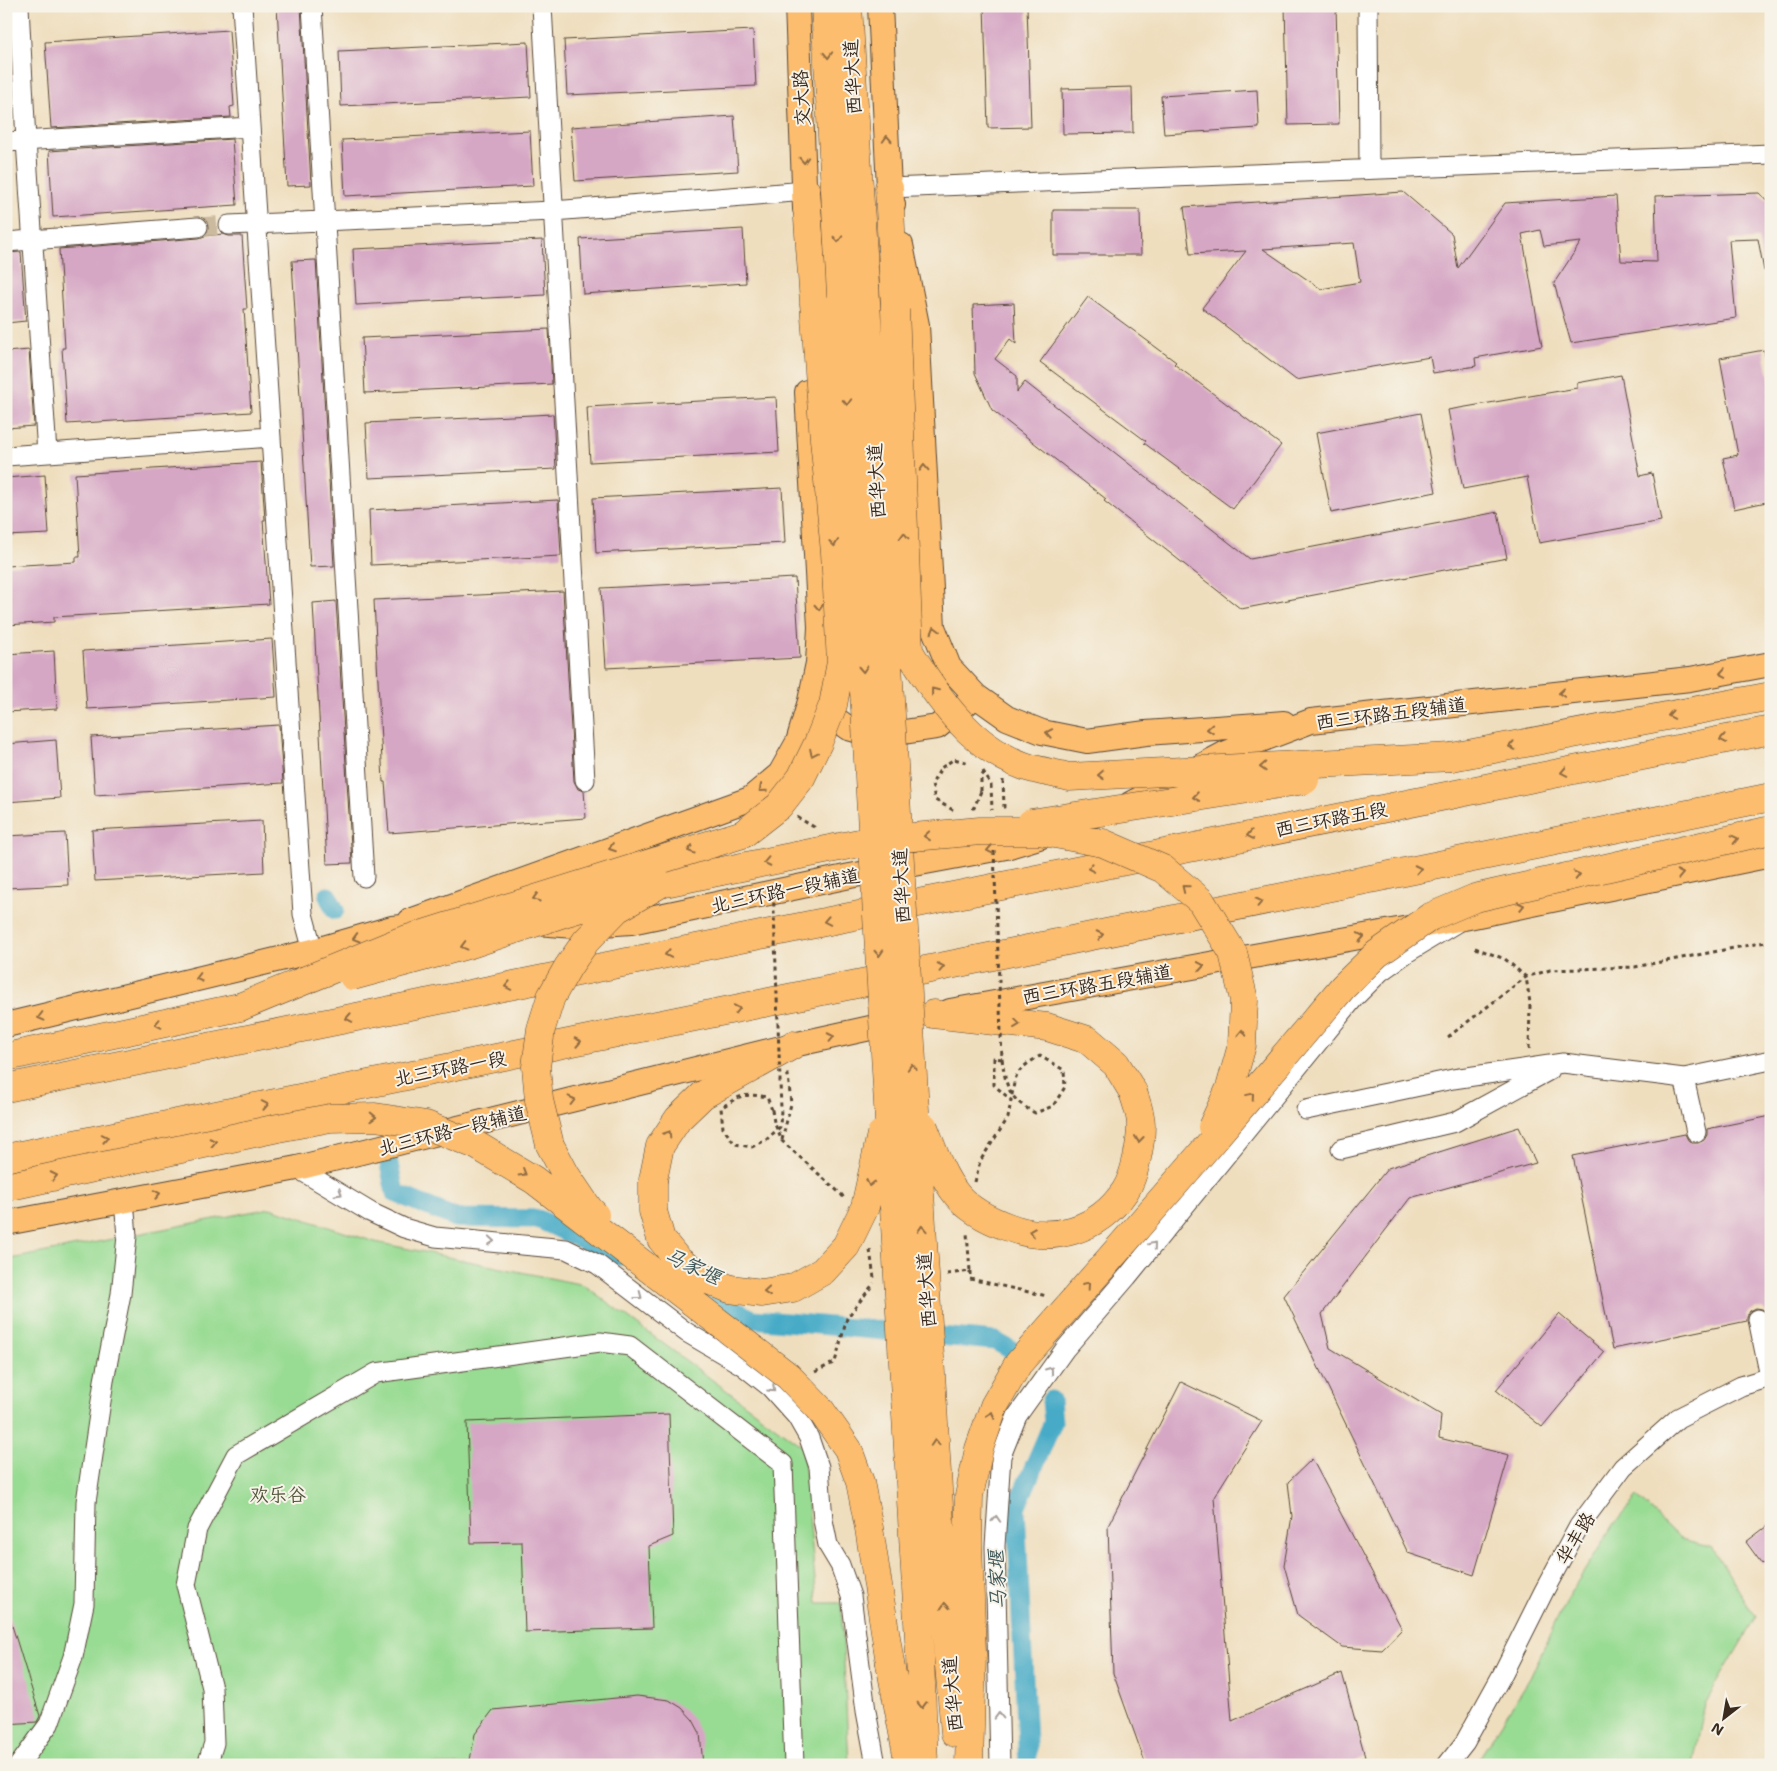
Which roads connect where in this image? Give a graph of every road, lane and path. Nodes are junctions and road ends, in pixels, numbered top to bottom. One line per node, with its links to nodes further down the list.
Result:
1 (19, 6): 11 (street)
2 (242, 6): 10 (street)
3 (312, 6): 19 (street)
4 (542, 6): 18 (street)
5 (797, 6): 17 (main road, 交大路, one-way to 17)
6 (825, 6): 16 (highway, 西华大道, one-way to 16)
7 (848, 6): 16 (highway, 西华大道)
8 (880, 6): 15 (main road, one-way to 8)
9 (1368, 6): 14 (street)
10 (250, 127): 11 (street); 20 (street)
11 (26, 141): 12 (street); 23 (street)
12 (6, 142)
13 (1771, 154): 14 (street)
14 (1369, 169): 15 (street)
15 (889, 188): 25 (highway, bridge); 35 (main road, one-way to 15)
16 (847, 189): 30 (highway, 西华大道, bridge)
17 (806, 191): 18 (street); 27 (highway, bridge); 37 (main road, 交大路, one-way to 37)
18 (553, 210): 19 (street); 43 (street)
19 (326, 221): 20 (street); 55 (street)
20 (257, 224): 21 (street); 26 (street)
21 (229, 225)
22 (198, 227): 23 (street)
23 (33, 240): 24 (street); 28 (street)
24 (6, 242)
25 (900, 432): 30 (highway, bridge); 32 (highway, one-way to 25, bridge)
26 (271, 437): 28 (street); 61 (street)
27 (824, 439): 30 (highway, bridge); 33 (highway, one-way to 33, bridge)
28 (48, 453): 29 (street)
29 (6, 456)
30 (866, 512): 31 (highway, 西华大道, bridge)
31 (870, 572): 32 (highway, bridge); 33 (highway, bridge); 78 (highway, 西华大道, bridge)
32 (909, 651): 40 (highway, one-way to 32, bridge)
33 (842, 662): 63 (highway, one-way to 63, bridge)
34 (1771, 664): 38 (main road, 西三环路五段辅道, one-way to 38)
35 (976, 696): 37 (main road); 38 (main road, one-way to 35)
36 (1771, 696): 40 (highway, one-way to 40)
37 (810, 701): 58 (main road, 交大路, one-way to 58)
38 (1311, 721): 53 (main road, 西三环路五段辅道, one-way to 53)
39 (1771, 730): 77 (highway, 西三环路五段, one-way to 77)
40 (1452, 757): 49 (highway, one-way to 49, bridge)
41 (971, 763): 47 (path, bridge)
42 (980, 765): 49 (path, bridge)
43 (585, 780)
44 (1003, 782): 49 (path)
45 (981, 791): 49 (path, bridge)
46 (1771, 797): 85 (highway, 北三环路一段, one-way to 46)
47 (959, 809)
48 (794, 816): 51 (path, bridge)
49 (985, 822): 56 (highway, one-way to 56, bridge); 70 (path, bridge); 86 (highway, one-way to 49, bridge)
50 (1771, 830): 86 (highway, one-way to 50, bridge)
51 (817, 834)
52 (1771, 855): 57 (main road, 西三环路五段辅道, one-way to 52)
53 (887, 869): 58 (main road, 北三环路一段辅道)
54 (773, 875): 74 (path, bridge)
55 (364, 877)
56 (660, 884): 63 (highway, one-way to 63, bridge); 92 (highway, bridge)
57 (1464, 918): 64 (main road, 西三环路五段辅道, one-way to 57); 107 (street, one-way to 57)
58 (392, 928): 61 (main road, 北三环路一段辅道, one-way to 61)
59 (1771, 941): 62 (path)
60 (1475, 948): 62 (path)
61 (313, 951): 66 (main road, 北三环路一段辅道, one-way to 66)
62 (1526, 977): 67 (path); 73 (path)
63 (240, 1007): 69 (highway, one-way to 69)
64 (933, 1014): 65 (main road, 西三环路五段辅道); 78 (highway, one-way to 78, bridge)
65 (895, 1022): 68 (main road, 北三环路一段辅道, one-way to 65)
66 (6, 1025)
67 (1448, 1037)
68 (792, 1045): 78 (highway, one-way to 68, bridge); 87 (main road, 北三环路一段辅道, one-way to 68)
69 (6, 1057)
70 (1002, 1059): 76 (path, bridge); 79 (path)
71 (1771, 1060): 75 (street)
72 (1562, 1063): 73 (street); 75 (street); 84 (street)
73 (1527, 1069): 81 (street)
74 (780, 1075): 80 (path, bridge); 83 (path)
75 (1684, 1078): 82 (street)
76 (1014, 1083)
77 (6, 1088)
78 (901, 1101): 98 (highway, 西华大道, one-way to 78, bridge); 104 (highway, 西华大道, one-way to 104, bridge)
79 (1012, 1101)
80 (772, 1110)
81 (1306, 1110)
82 (1696, 1132)
83 (782, 1141)
84 (1341, 1149)
85 (6, 1158)
86 (1196, 1160): 98 (highway, one-way to 86, bridge)
87 (297, 1168): 89 (main road, 北三环路一段辅道, one-way to 87); 102 (street, one-way to 102)
88 (6, 1187): 92 (highway, one-way to 92, bridge)
89 (124, 1201): 90 (main road, 北三环路一段辅道); 99 (street)
90 (6, 1223)
91 (970, 1271): 94 (path)
92 (654, 1272): 103 (highway, bridge)
93 (874, 1283): 96 (path)
94 (1053, 1298)
95 (1758, 1319): 97 (street)
96 (841, 1339)
97 (1770, 1377): 108 (street, 华丰路)
98 (960, 1654): 105 (highway, 西华大道); 106 (highway)
99 (19, 1765)
100 (207, 1765): 101 (street)
101 (794, 1765)
102 (876, 1765)
103 (908, 1765)
104 (924, 1765)
105 (958, 1765)
106 (969, 1765)
107 (1000, 1765)
108 (1447, 1765)

